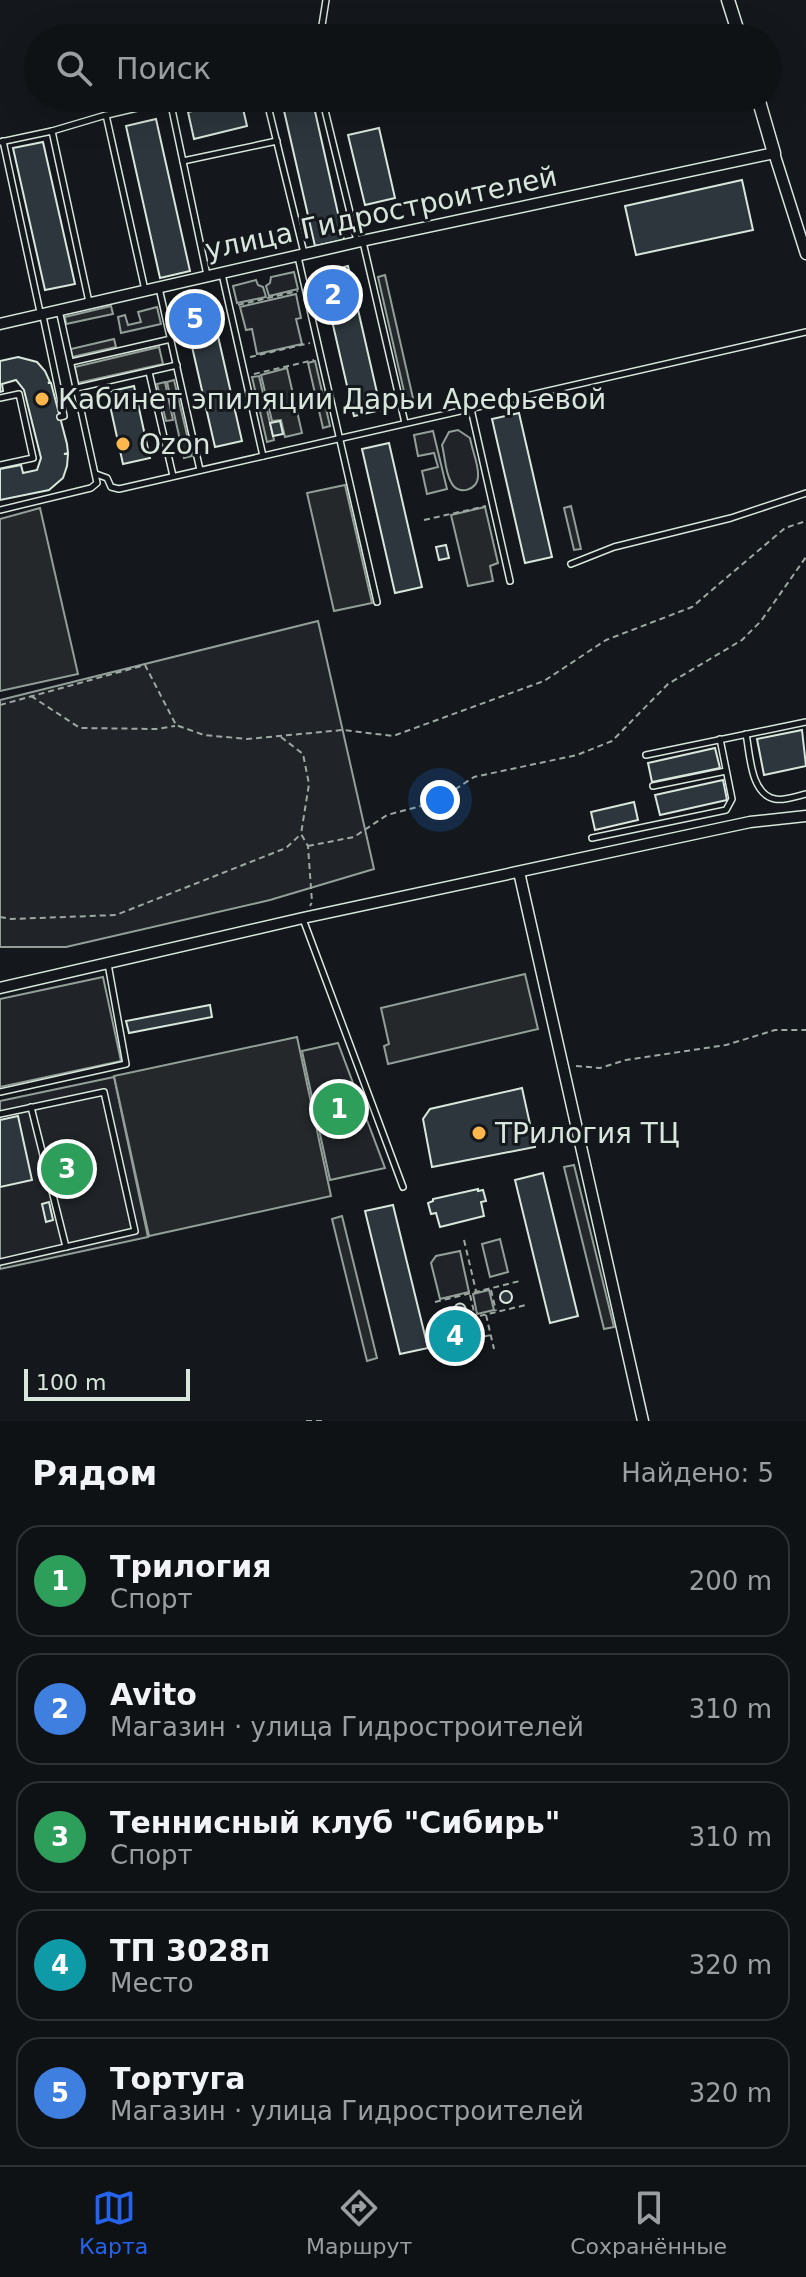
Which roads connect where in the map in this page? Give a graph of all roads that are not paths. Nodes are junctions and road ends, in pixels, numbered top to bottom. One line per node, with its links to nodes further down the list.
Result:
1 (326, 0): 3 (lane)
2 (728, 0): 4 (street)
3 (322, 24)
4 (736, 24)
5 (119, 112): 10 (lane)
6 (173, 112): 15 (lane)
7 (270, 112): 12 (lane)
8 (326, 112): 16 (lane)
9 (762, 112): 14 (street)
10 (106, 115): 11 (lane); 22 (lane)
11 (52, 131): 13 (lane); 24 (lane)
12 (277, 141): 15 (lane); 18 (lane)
13 (2, 142): 24 (lane)
14 (774, 153): 16 (street, улица Гидростроителей); 17 (street)
15 (183, 161): 20 (lane)
16 (360, 242): 18 (street, улица Гидростроителей); 35 (lane)
17 (806, 254)
18 (301, 255): 19 (street, улица Гидростроителей); 36 (lane)
19 (221, 273): 20 (street, улица Гидростроителей); 37 (lane)
20 (208, 276): 21 (street, улица Гидростроителей)
21 (159, 287): 22 (street, улица Гидростроителей); 27 (lane)
22 (145, 291): 23 (street, улица Гидростроителей)
23 (59, 310): 24 (street, улица Гидростроителей); 28 (lane)
24 (41, 313): 25 (street, улица Гидростроителей); 34 (lane)
25 (0, 322)
26 (806, 332): 33 (lane)
27 (171, 339): 28 (lane); 29 (lane)
28 (71, 362): 31 (lane)
29 (177, 365): 30 (lane); 39 (lane)
30 (149, 372): 31 (lane); 41 (lane)
31 (77, 388): 40 (lane)
32 (0, 398): 38 (lane)
33 (471, 409): 35 (lane); 45 (lane)
34 (60, 417)
35 (405, 424): 36 (lane)
36 (340, 438): 37 (lane); 46 (lane)
37 (263, 456): 39 (lane)
38 (0, 465)
39 (201, 470): 41 (lane)
40 (96, 474): 41 (lane); 43 (lane)
41 (173, 476)
42 (806, 493): 44 (lane)
43 (0, 510)
44 (571, 564)
45 (510, 581)
46 (377, 602)
47 (806, 722): 48 (lane)
48 (746, 734): 49 (lane); 53 (lane)
49 (720, 739): 50 (lane); 51 (lane)
50 (646, 755)
51 (726, 771): 52 (lane); 55 (lane)
52 (653, 786)
53 (806, 794)
54 (806, 816): 56 (street)
55 (592, 838)
56 (519, 872): 57 (street); 66 (street)
57 (303, 918): 58 (street); 63 (lane)
58 (108, 963): 59 (street); 60 (lane)
59 (0, 988)
60 (0, 1092)
61 (31, 1107): 62 (lane); 64 (lane); 64 (lane)
62 (0, 1114)
63 (403, 1187)
64 (66, 1247): 65 (lane)
65 (0, 1262)
66 (643, 1421)

